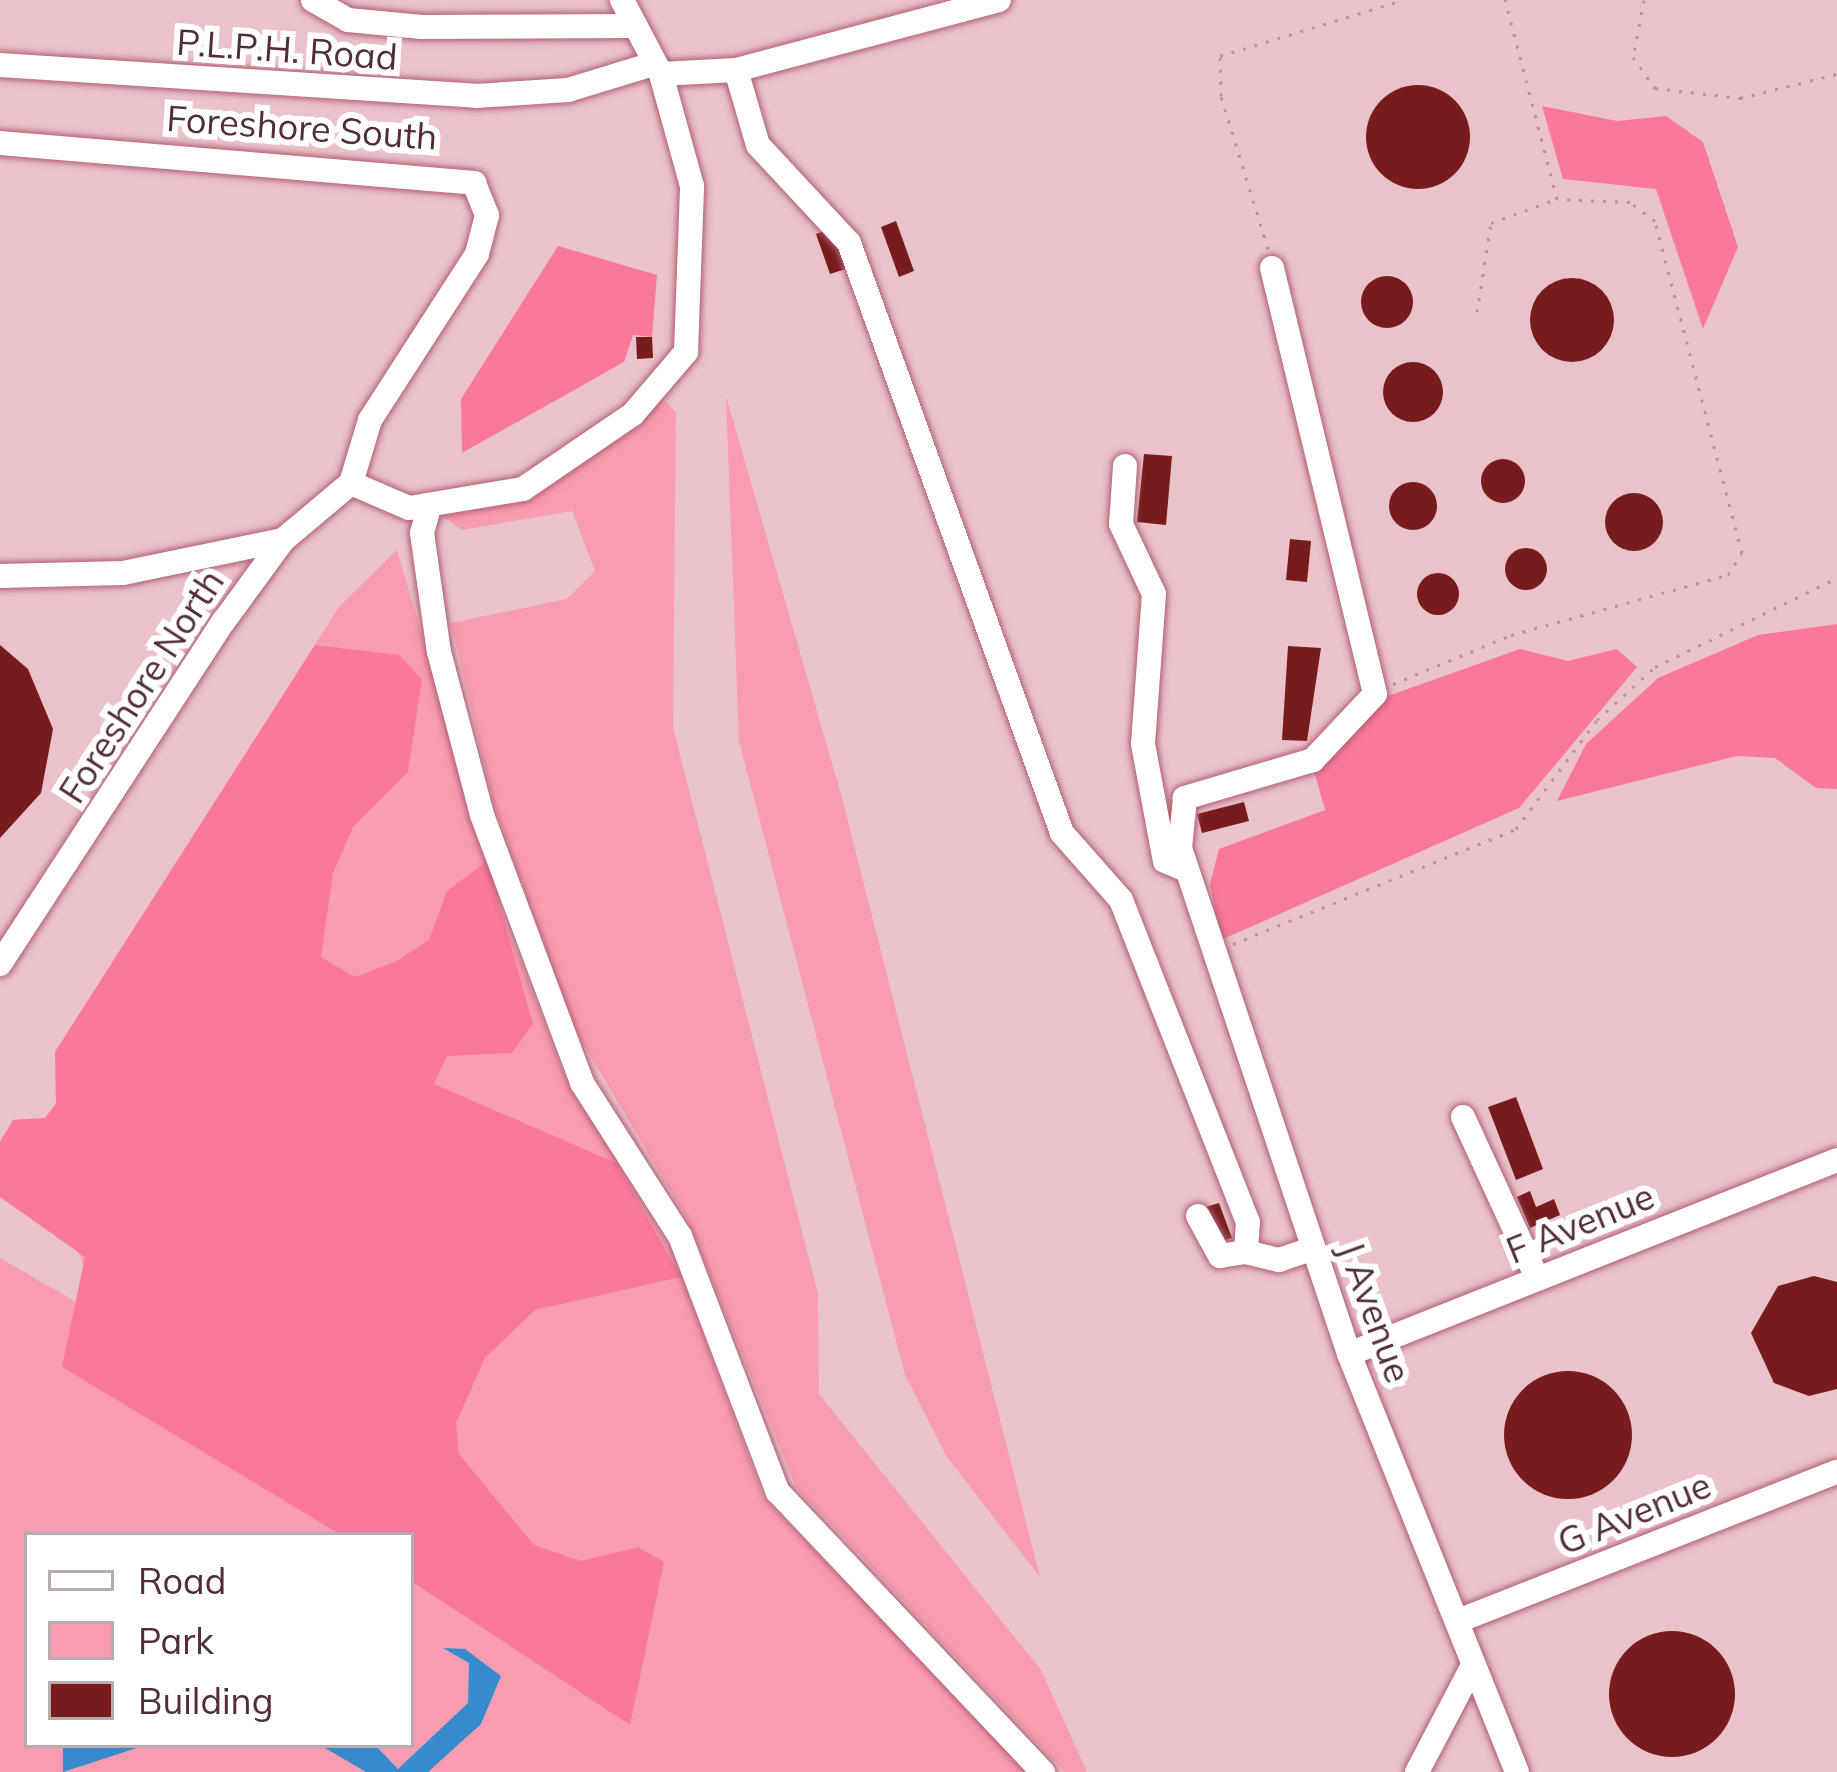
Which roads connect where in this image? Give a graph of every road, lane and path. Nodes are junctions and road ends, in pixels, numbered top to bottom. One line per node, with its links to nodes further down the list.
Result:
1 (314, 0): 7 (lane)
2 (622, 0): 7 (lane)
3 (999, 0): 10 (lane, P.L.P.H. Road)
4 (1403, 0): 14 (path)
5 (1504, 0): 13 (path)
6 (1644, 0): 11 (path)
7 (631, 26): 9 (lane)
8 (0, 65): 9 (lane, P.L.P.H. Road)
9 (657, 69): 10 (lane, P.L.P.H. Road); 18 (lane)
10 (736, 70): 30 (lane)
11 (1837, 74)
12 (0, 143): 17 (lane, Foreshore South)
13 (1557, 199): 15 (path); 22 (path)
14 (1272, 268): 22 (lane)
15 (1477, 312)
16 (1126, 466): 23 (lane)
17 (360, 487): 18 (lane); 19 (lane, Foreshore North)
18 (429, 508): 36 (lane)
19 (283, 541): 20 (lane); 25 (lane, Foreshore North)
20 (0, 576)
21 (1837, 578): 24 (path)
22 (1375, 694): 23 (lane)
23 (1184, 869): 24 (lane, J Avenue)
24 (1209, 954): 29 (lane, J Avenue)
25 (0, 964)
26 (1463, 1118): 31 (lane)
27 (1837, 1160): 31 (lane, F Avenue)
28 (1198, 1216): 30 (lane)
29 (1313, 1249): 30 (lane); 32 (lane, J Avenue)
30 (1246, 1252)
31 (1538, 1278): 32 (lane, F Avenue)
32 (1349, 1354): 34 (lane, J Avenue)
33 (1837, 1472): 34 (lane, G Avenue)
34 (1458, 1622): 35 (lane, J Avenue)
35 (1471, 1669): 37 (lane); 38 (lane, J Avenue)
36 (1043, 1772)
37 (1417, 1772)
38 (1517, 1772)

